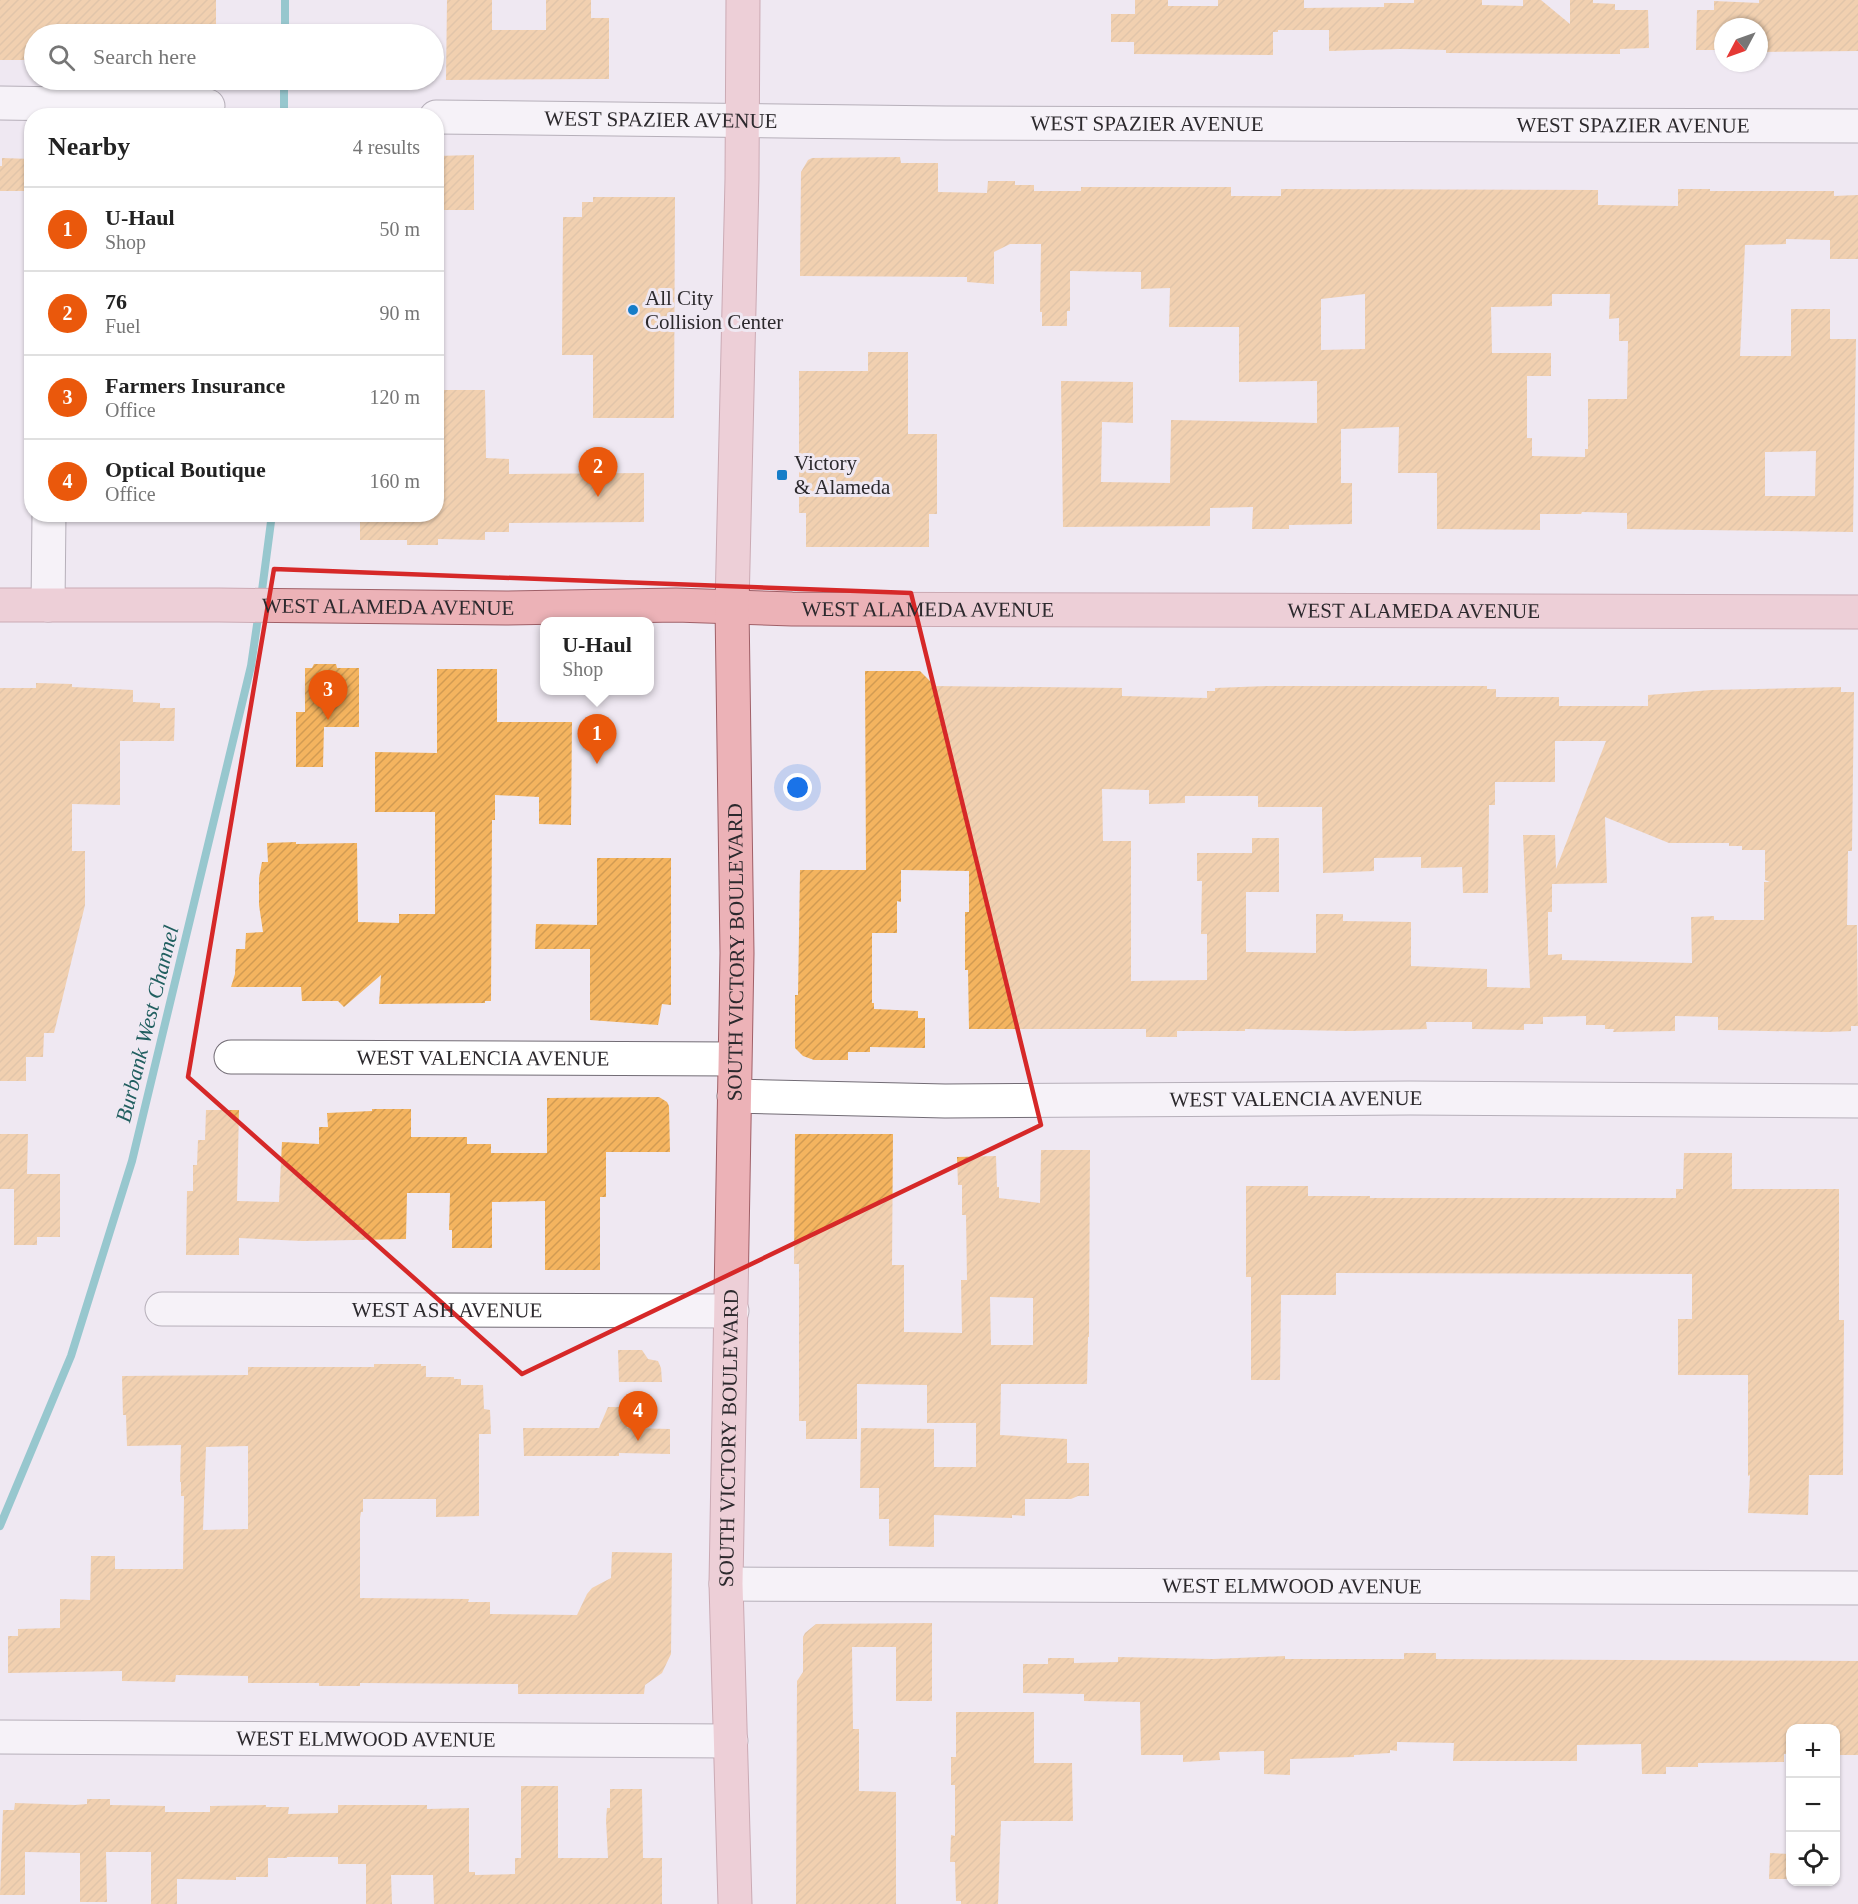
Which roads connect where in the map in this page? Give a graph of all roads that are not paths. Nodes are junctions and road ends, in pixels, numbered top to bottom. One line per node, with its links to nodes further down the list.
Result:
1 (743, 0): 5 (main road, SOUTH VICTORY BOULEVARD)
2 (0, 103): 3 (street)
3 (208, 106)
4 (444, 117): 5 (street, WEST SPAZIER AVENUE)
5 (742, 119): 6 (street, WEST SPAZIER AVENUE); 10 (main road, SOUTH VICTORY BOULEVARD)
6 (1858, 126)
7 (49, 522): 9 (street)
8 (0, 605): 9 (main road, WEST ALAMEDA AVENUE)
9 (48, 605): 10 (main road, WEST ALAMEDA AVENUE)
10 (732, 607): 11 (main road, WEST ALAMEDA AVENUE); 13 (main road, SOUTH VICTORY BOULEVARD)
11 (1858, 612)
12 (231, 1058): 13 (street, WEST VALENCIA AVENUE)
13 (734, 1059): 14 (main road, SOUTH VICTORY BOULEVARD)
14 (734, 1096): 15 (street, WEST VALENCIA AVENUE); 17 (main road, SOUTH VICTORY BOULEVARD)
15 (1858, 1101)
16 (162, 1309): 17 (street, WEST ASH AVENUE)
17 (732, 1311): 18 (main road, SOUTH VICTORY BOULEVARD)
18 (726, 1584): 19 (street, WEST ELMWOOD AVENUE); 21 (main road, SOUTH VICTORY BOULEVARD)
19 (1858, 1588)
20 (0, 1737): 21 (street, WEST ELMWOOD AVENUE)
21 (731, 1741): 22 (main road, SOUTH VICTORY BOULEVARD)
22 (735, 1904)

